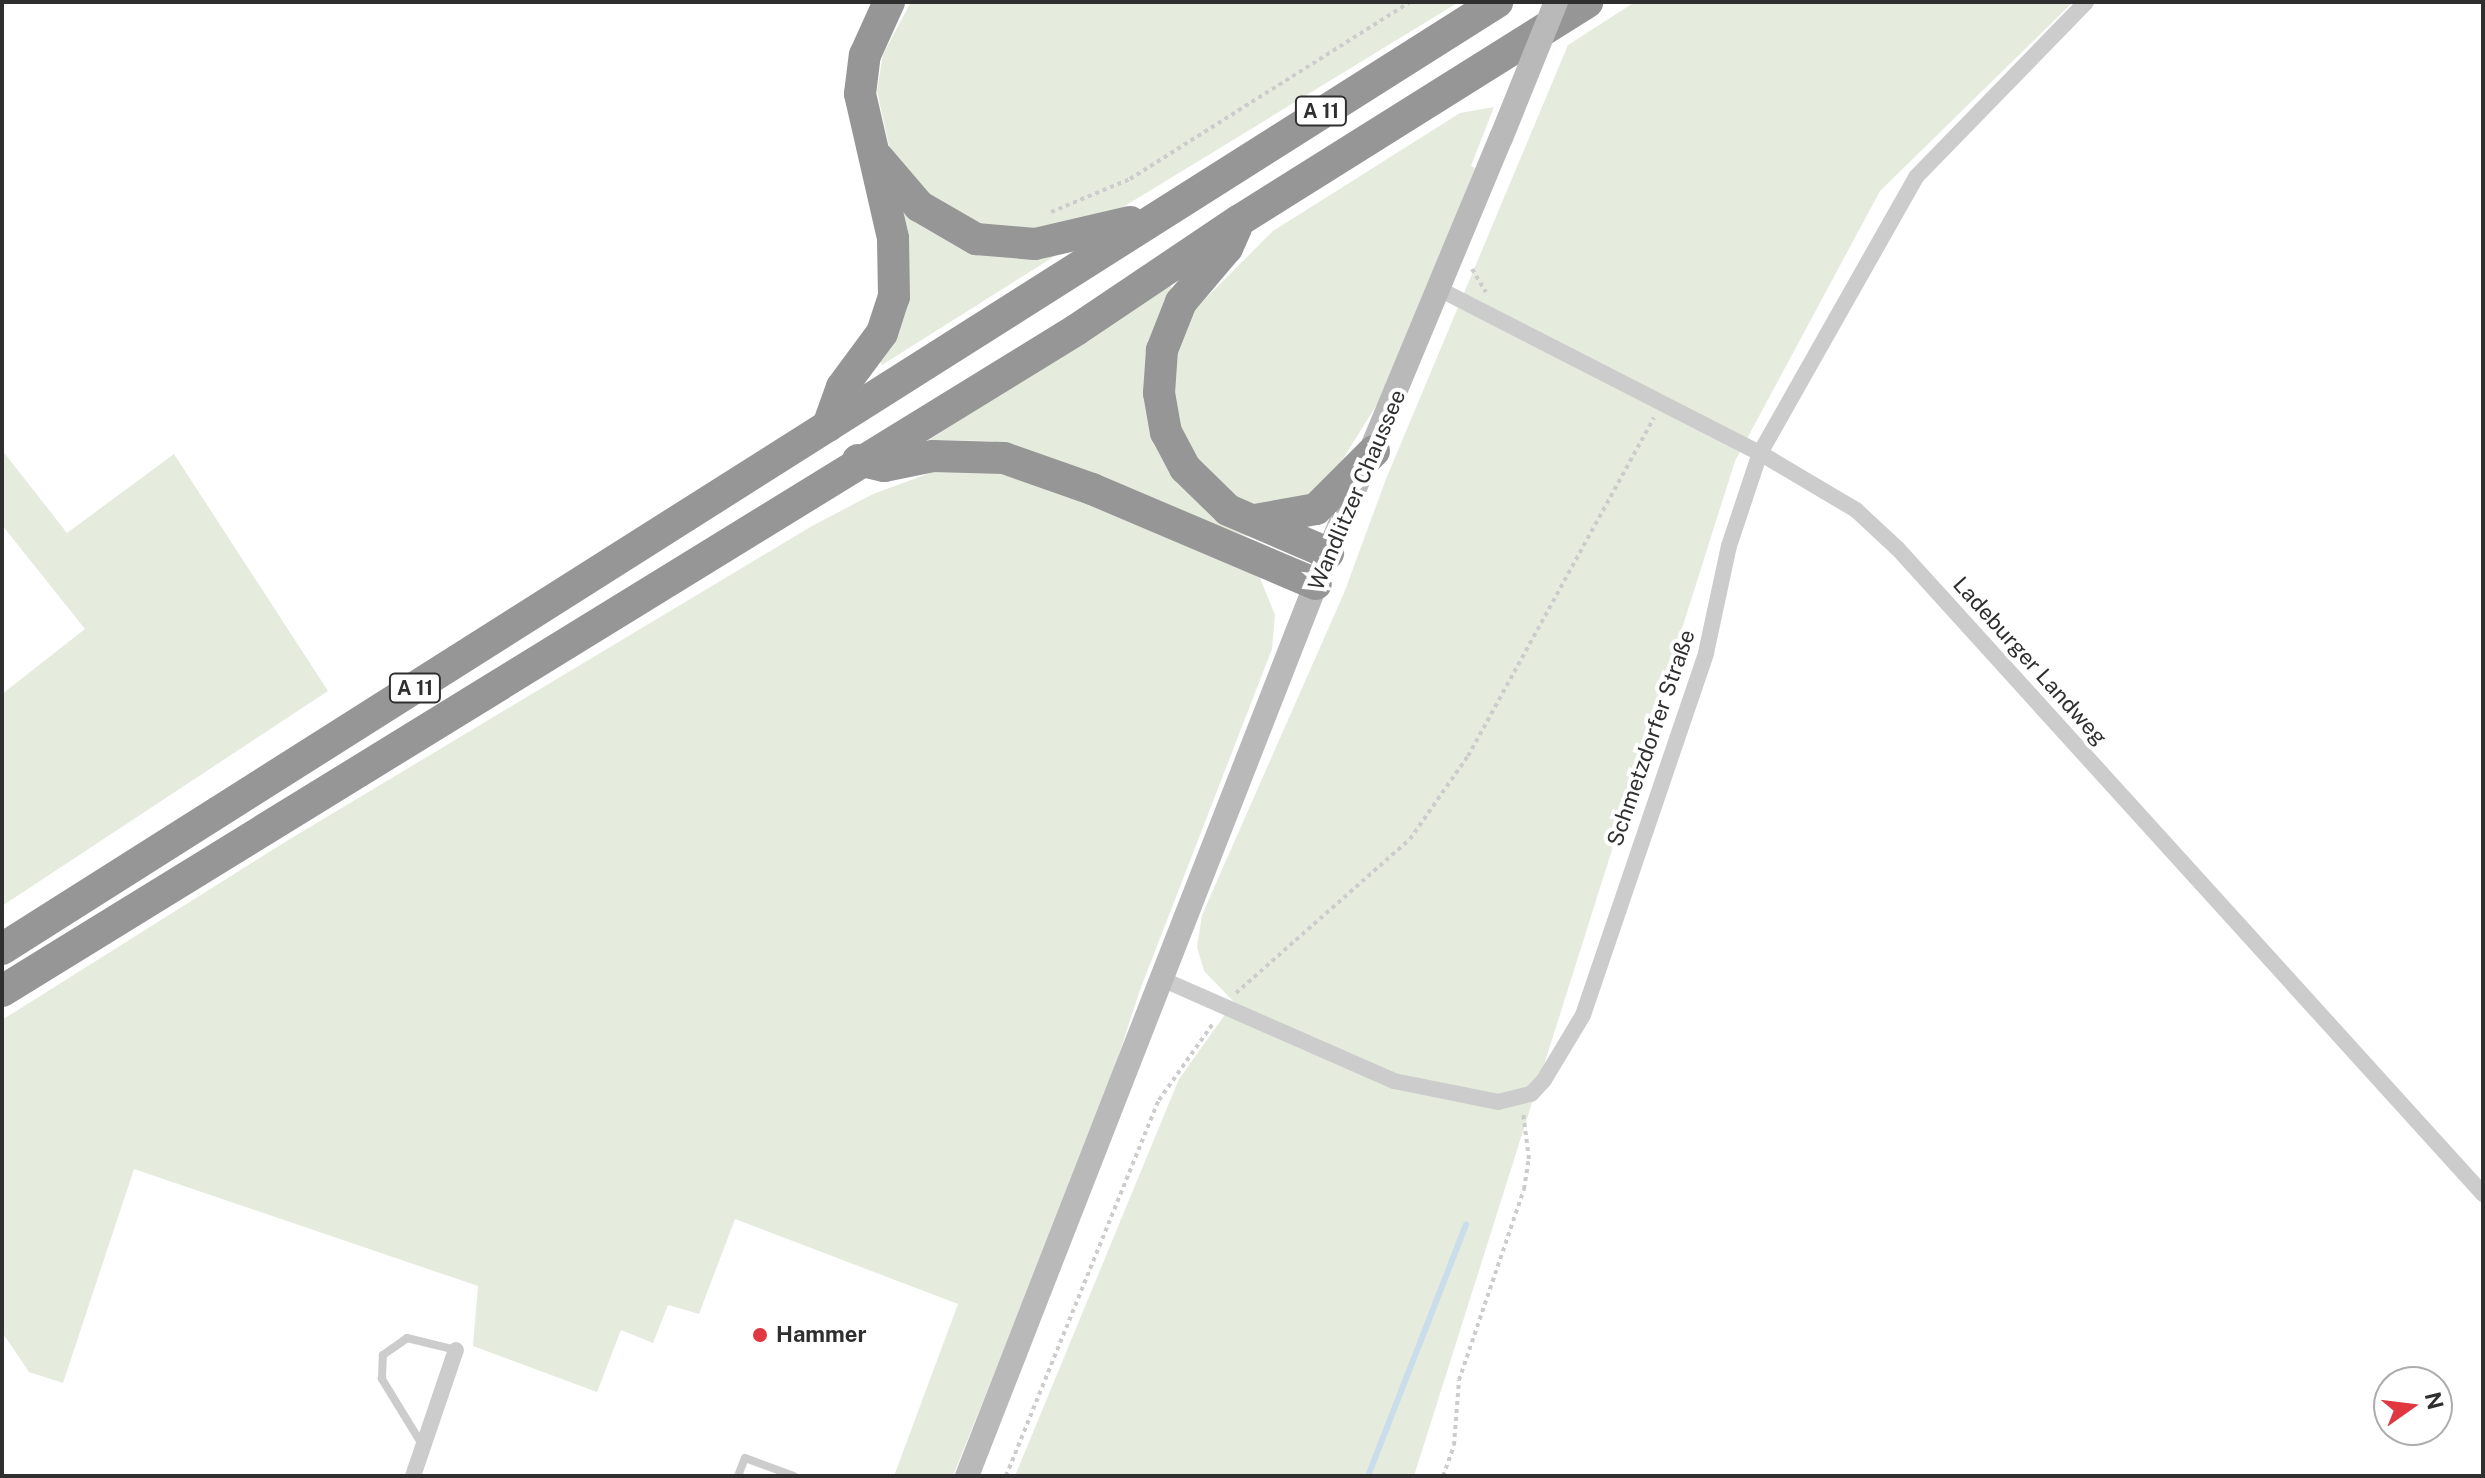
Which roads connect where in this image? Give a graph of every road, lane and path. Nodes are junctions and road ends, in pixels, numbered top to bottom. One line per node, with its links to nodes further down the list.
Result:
1 (889, 2): 7 (highway)
2 (1410, 2): 8 (path)
3 (1497, 2): 10 (highway, A 11)
4 (1556, 2): 12 (main road, Wandlitzer Chaussee, bridge)
5 (1587, 2): 9 (highway, A 11)
6 (2086, 2): 17 (street, Schmetzdorfer Straße)
7 (867, 142): 10 (highway); 15 (highway)
8 (1044, 216)
9 (1240, 220): 18 (highway, A 11); 19 (highway)
10 (1145, 221): 15 (highway, A 11)
11 (1471, 265): 13 (path)
12 (1441, 290): 13 (street, Ladeburger Landweg); 16 (main road, Wandlitzer Chaussee)
13 (1490, 312): 14 (street, Ladeburger Landweg)
14 (1660, 406): 17 (street, Ladeburger Landweg); 25 (path)
15 (828, 426): 22 (highway, A 11)
16 (1374, 451): 19 (highway); 20 (main road, Wandlitzer Chaussee)
17 (1760, 453): 26 (street, Schmetzdorfer Straße); 27 (street, Ladeburger Landweg)
18 (858, 460): 21 (highway); 24 (highway, A 11)
19 (1240, 517): 20 (highway)
20 (1328, 553): 21 (main road, Wandlitzer Chaussee)
21 (1316, 584): 23 (main road, Wandlitzer Chaussee)
22 (2, 949)
23 (1164, 980): 25 (street); 33 (main road, Wandlitzer Chaussee)
24 (2, 991)
25 (1224, 1009): 26 (street); 34 (path)
26 (1521, 1098): 35 (path)
27 (2483, 1194)
28 (456, 1350): 29 (street); 29 (lane)
29 (423, 1446): 30 (street)
30 (413, 1476)
31 (738, 1476): 32 (lane)
32 (794, 1476)
33 (967, 1476)
34 (1006, 1476)
35 (1443, 1476)

